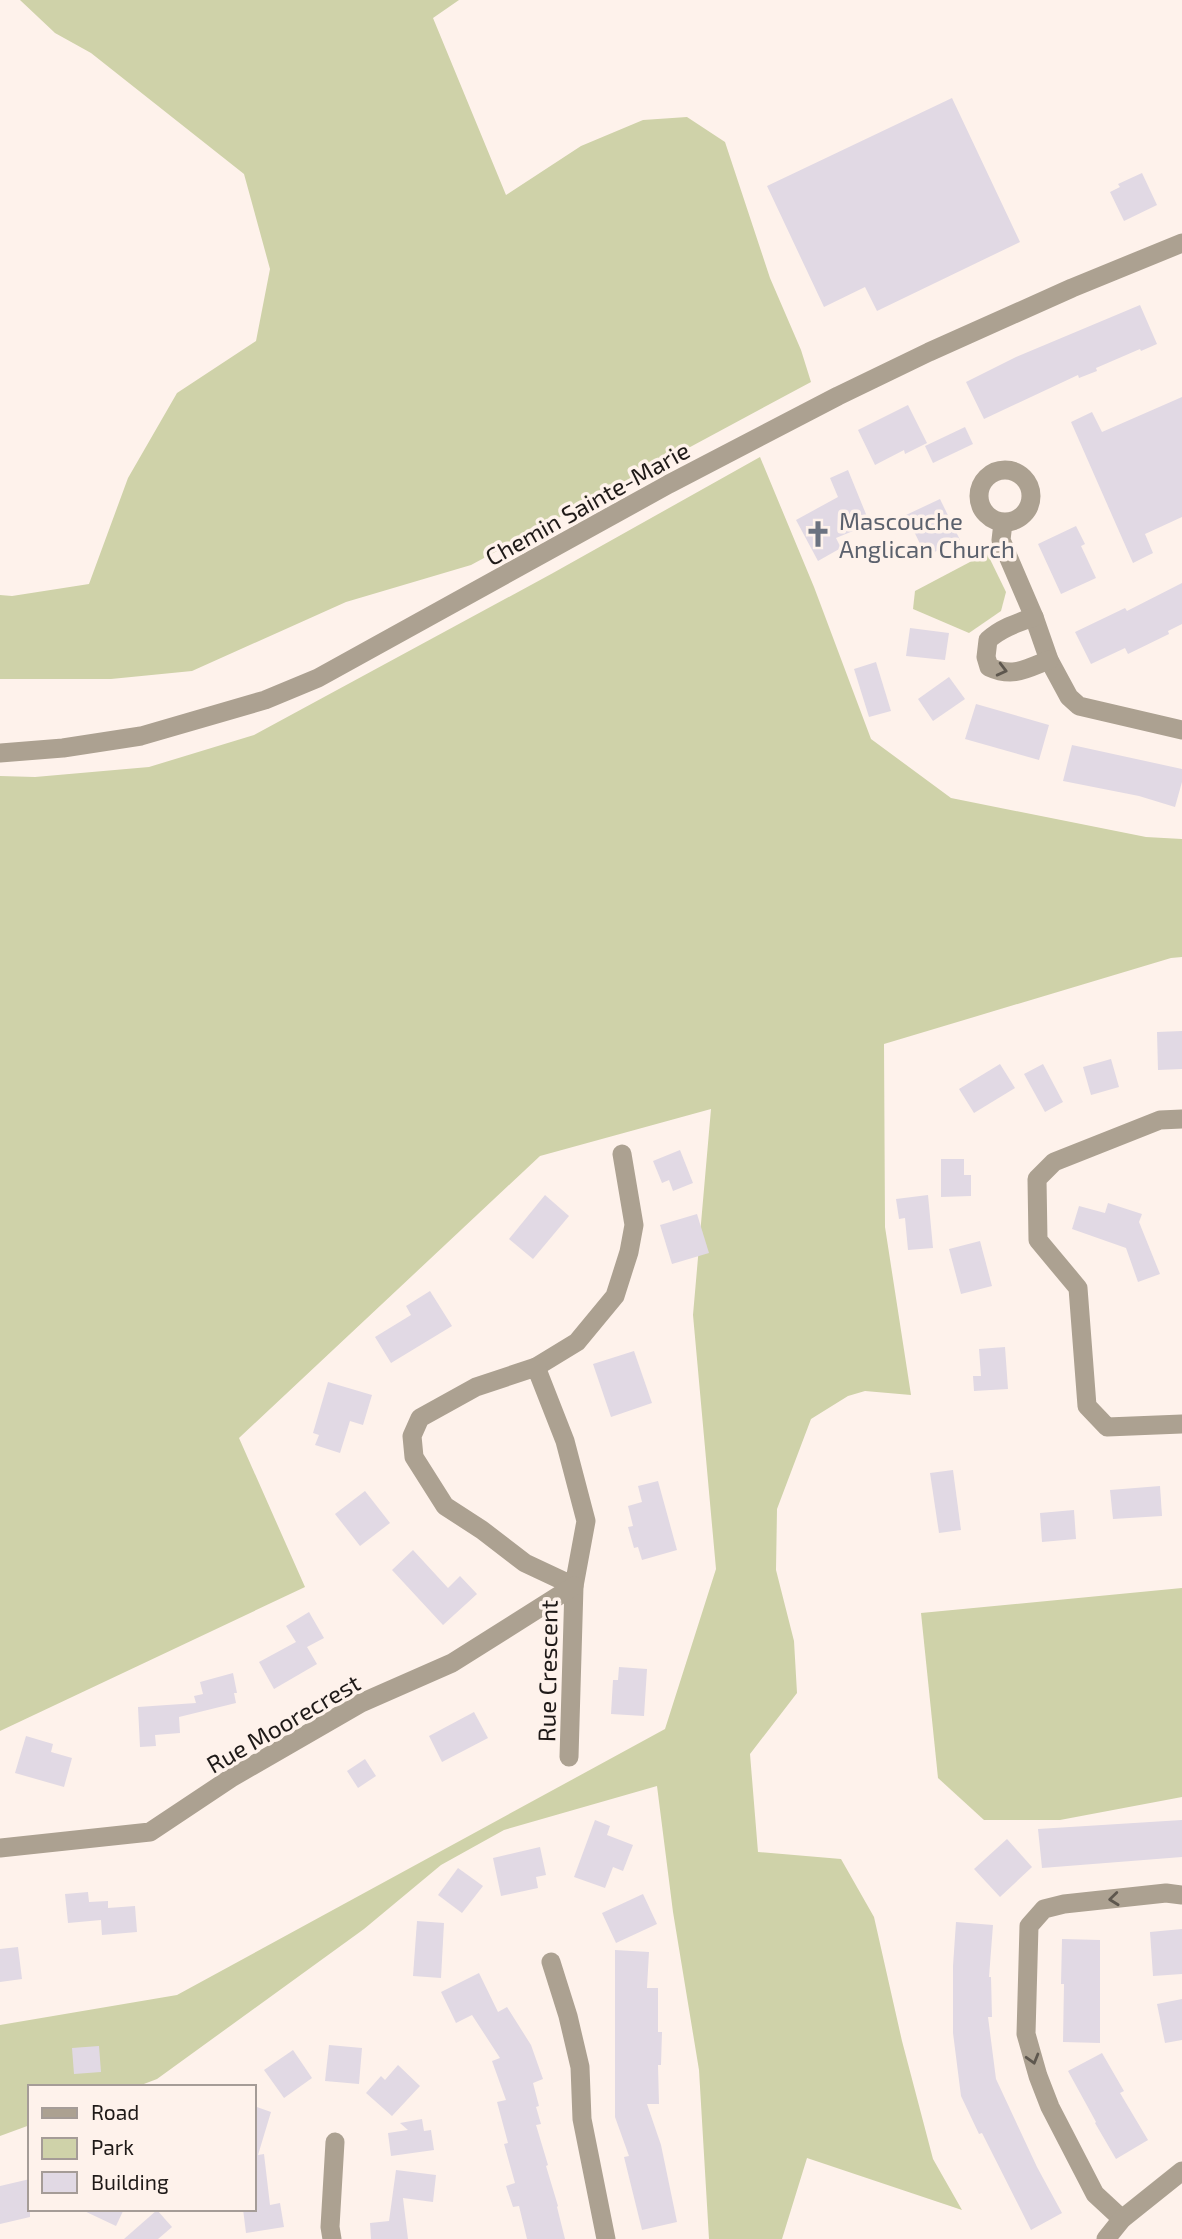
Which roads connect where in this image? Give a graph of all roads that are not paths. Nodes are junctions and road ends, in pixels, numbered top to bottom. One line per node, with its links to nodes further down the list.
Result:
1 (1182, 243): 6 (street, Chemin Sainte-Marie)
2 (1003, 523): 3 (street)
3 (1034, 617): 4 (street); 4 (street, one-way to 4)
4 (1049, 660): 5 (street)
5 (1182, 730)
6 (0, 753)
7 (1182, 1119): 10 (street)
8 (622, 1154): 9 (street, Rue Crescent)
9 (536, 1367): 11 (street, Rue Crescent); 11 (street, Rue Crescent)
10 (1182, 1424)
11 (573, 1586): 12 (street, Rue Crescent); 13 (street, Rue Moorecrest)
12 (569, 1757)
13 (0, 1848)
14 (1182, 1895): 18 (street, one-way to 18)
15 (551, 1962): 20 (street)
16 (335, 2142): 19 (street)
17 (1182, 2172): 18 (street)
18 (1122, 2219): 21 (street)
19 (332, 2239)
20 (606, 2239)
21 (1106, 2239)

